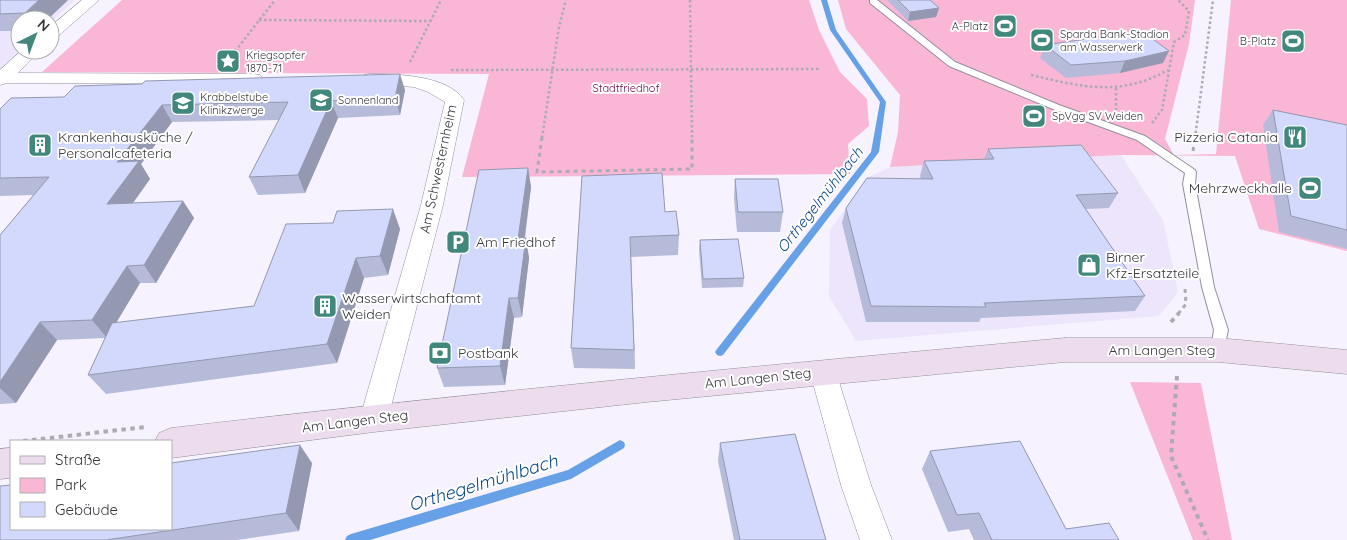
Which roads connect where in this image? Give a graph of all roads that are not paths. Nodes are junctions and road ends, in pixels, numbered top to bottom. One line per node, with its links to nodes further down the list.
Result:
1 (91, 0): 3 (street)
2 (873, 1): 8 (lane)
3 (60, 26)
4 (21, 60): 5 (street)
5 (1, 79): 6 (street)
6 (266, 79)
7 (354, 79): 11 (street, Am Schwesternheim)
8 (1218, 350): 9 (street, Am Langen Steg); 10 (street, Am Langen Steg)
9 (1347, 362)
10 (823, 372): 11 (street, Am Langen Steg); 13 (street)
11 (374, 418): 12 (street, Am Langen Steg)
12 (172, 443)
13 (876, 540)

